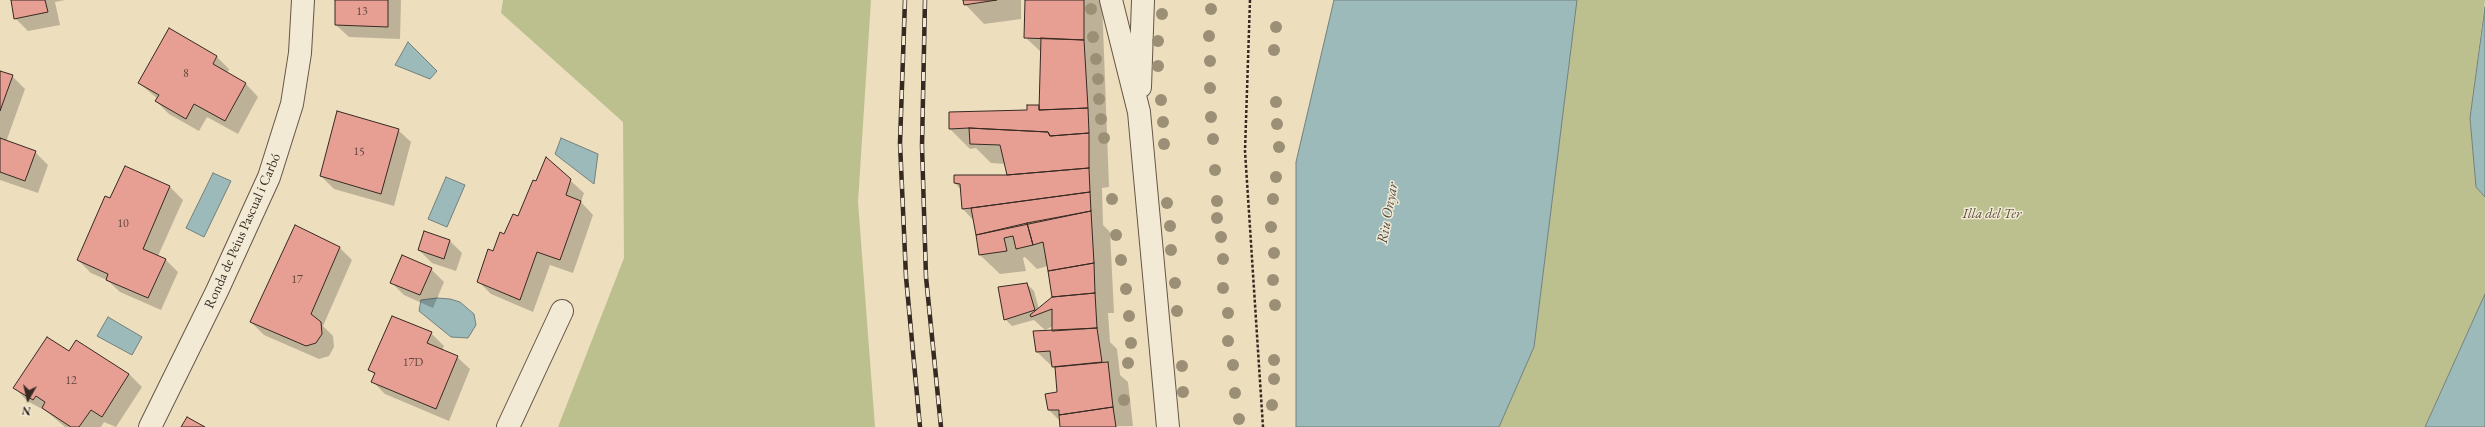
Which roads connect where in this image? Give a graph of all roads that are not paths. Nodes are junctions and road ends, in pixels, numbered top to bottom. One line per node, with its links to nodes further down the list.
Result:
1 (303, 0): 6 (street, Ronda de Peius Pascual i Carbó)
2 (1110, 0): 4 (street)
3 (1143, 0): 4 (street)
4 (1139, 112): 8 (street)
5 (562, 311): 7 (street)
6 (150, 427)
7 (508, 427)
8 (1168, 427)

